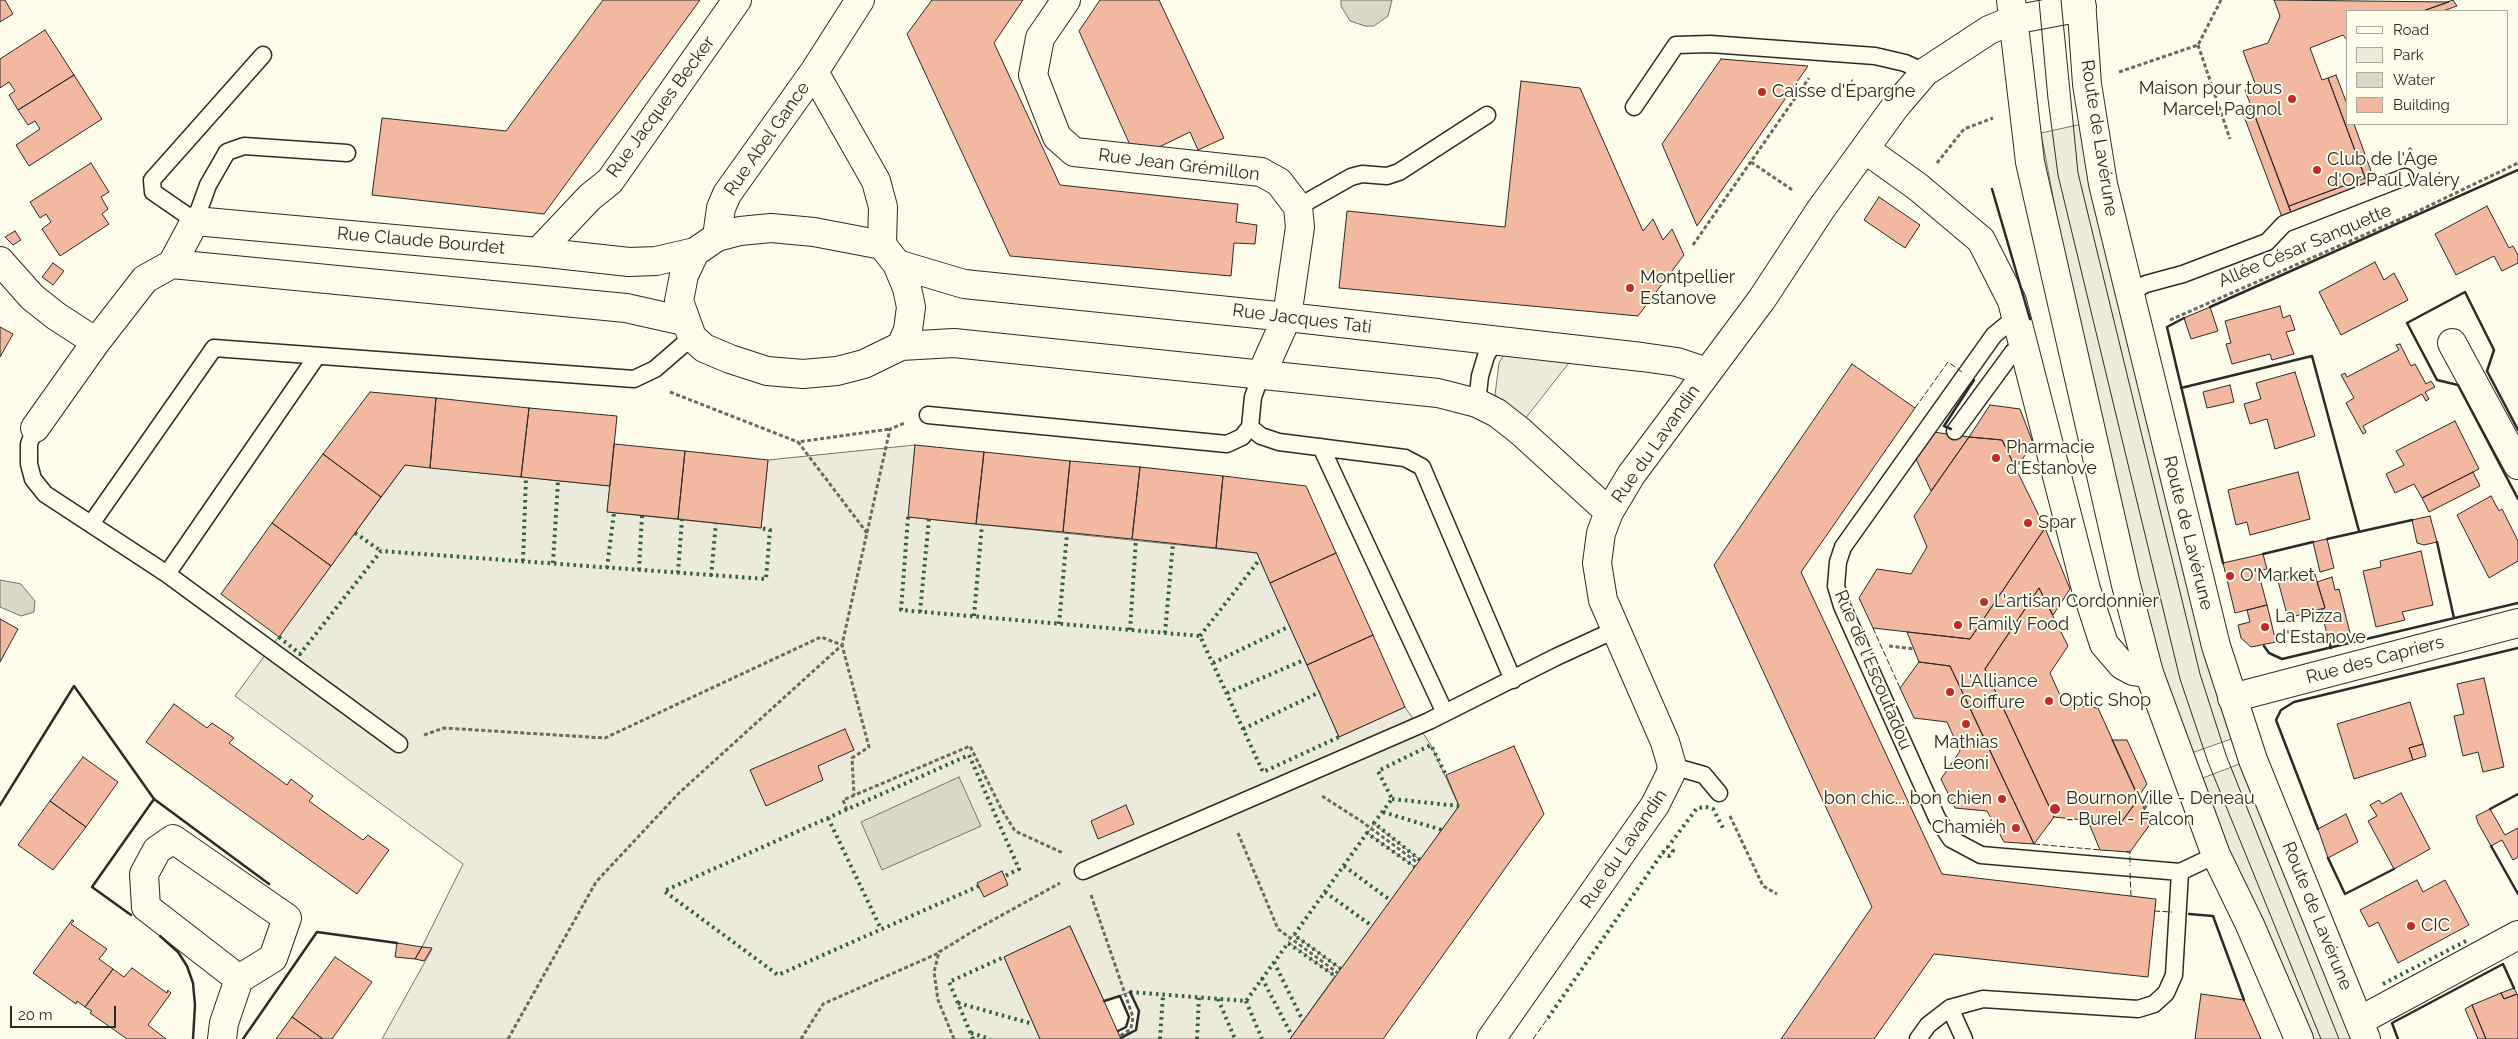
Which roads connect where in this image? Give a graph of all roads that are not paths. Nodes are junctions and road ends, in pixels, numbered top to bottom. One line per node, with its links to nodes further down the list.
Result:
1 (737, 0): 17 (street, Rue Jacques Becker)
2 (860, 0): 7 (street, Rue Abel Gance)
3 (1066, 0): 14 (street, Rue Jean Grémillon)
4 (2082, 4): 5 (street, Route de Lavérune); 22 (street, Route de Lavérune)
5 (2012, 10): 8 (street, Rue du Lavandin); 46 (street)
6 (263, 55): 15 (lane)
7 (814, 72): 16 (street, Rue Abel Gance); 19 (street, Rue Abel Gance)
8 (1925, 72): 9 (lane); 11 (street, Rue du Lavandin)
9 (1634, 107)
10 (1487, 115): 14 (lane)
11 (1865, 149): 24 (street); 32 (street, Rue du Lavandin)
12 (347, 153): 15 (lane)
13 (2405, 177): 22 (lane)
14 (1298, 207): 23 (street)
15 (195, 221): 17 (street, Rue Claude Bourdet); 21 (street)
16 (718, 237): 18 (street, Rue Jacques Tati); 19 (street, Rue Jacques Tati)
17 (538, 252): 18 (street, Rue Claude Bourdet)
18 (695, 252): 25 (street)
19 (889, 255): 23 (street, Rue Jacques Tati); 30 (street)
20 (0, 261): 26 (street)
21 (172, 264): 25 (street); 26 (street)
22 (2129, 293): 48 (street, Route de Lavérune)
23 (1287, 316): 27 (street, Rue Jacques Tati); 33 (street)
24 (2016, 317): 29 (street); 55 (lane, Rue de l'Escoutadou)
25 (688, 329): 30 (street); 31 (lane)
26 (96, 342): 37 (street)
27 (1494, 342): 32 (street, Rue Jacques Tati); 34 (lane)
28 (2452, 343): 40 (street)
29 (2024, 345): 38 (lane); 46 (street)
30 (901, 346): 33 (street)
31 (317, 356): 42 (lane); 43 (lane)
32 (1707, 372): 41 (street, Rue du Lavandin)
33 (1261, 375): 34 (street); 36 (lane)
34 (1477, 403): 41 (street)
35 (928, 415): 36 (lane)
36 (1250, 427): 39 (lane)
37 (35, 428): 42 (lane)
38 (1955, 431)
39 (1322, 447): 47 (lane); 49 (lane)
40 (2518, 465)
41 (1609, 512): 45 (street, Rue du Lavandin)
42 (91, 524): 43 (lane)
43 (167, 574): 50 (lane)
44 (2518, 622): 48 (street, Rue des Capriers)
45 (1617, 630): 47 (lane); 51 (street, Rue du Lavandin)
46 (2149, 672): 53 (street)
47 (1513, 680): 49 (lane)
48 (2232, 698): 59 (street, Route de Lavérune)
49 (1445, 712): 54 (lane)
50 (399, 744)
51 (1672, 766): 52 (lane); 61 (street, Rue du Lavandin)
52 (1719, 793)
53 (2216, 855): 55 (lane); 64 (street)
54 (1083, 871)
55 (2180, 872): 58 (lane)
56 (2518, 935): 59 (street)
57 (239, 979): 57 (street); 60 (street)
58 (1950, 1008): 62 (lane); 63 (lane)
59 (2363, 1030)
60 (222, 1039)
61 (1491, 1039)
62 (1918, 1039)
63 (1964, 1039)
64 (2299, 1039)

